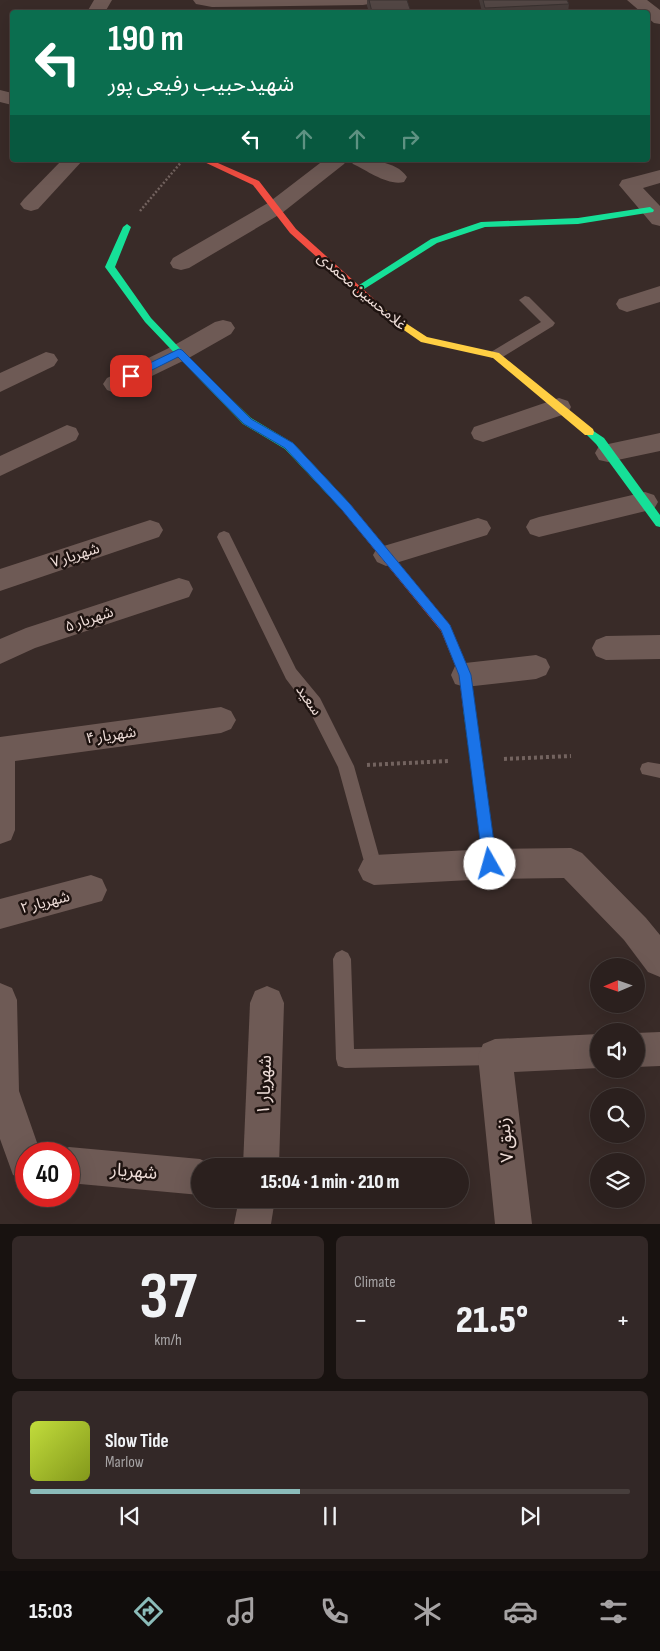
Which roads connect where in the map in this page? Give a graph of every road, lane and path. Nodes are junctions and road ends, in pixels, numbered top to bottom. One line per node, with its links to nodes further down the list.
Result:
1 (363, 0): 3 (street)
2 (636, 0): 4 (street)
3 (209, 5)
4 (649, 10)
5 (650, 11): 6 (street)
6 (660, 19)
7 (71, 162): 14 (street)
8 (181, 162): 17 (path)
9 (211, 162): 15 (street, غلامحسین محمدی)
10 (333, 162): 15 (street)
11 (364, 162): 13 (street)
12 (660, 176): 16 (street)
13 (397, 177)
14 (31, 204)
15 (275, 208): 18 (street); 19 (street, غلامحسین محمدی)
16 (655, 214): 19 (street)
17 (127, 226): 24 (street)
18 (181, 263)
19 (358, 289): 25 (street, غلامحسین محمدی)
20 (660, 294): 22 (street)
21 (525, 300): 25 (lane)
22 (627, 304)
23 (223, 328): 24 (street)
24 (179, 353): 28 (street); 41 (street)
25 (496, 355): 29 (street, غلامحسین محمدی)
26 (46, 360): 27 (street)
27 (0, 383)
28 (115, 384)
29 (559, 407): 30 (street); 33 (street, غلامحسین محمدی)
30 (483, 433)
31 (67, 434): 34 (street)
32 (660, 442): 33 (street)
33 (608, 453): 35 (street, غلامحسین محمدی)
34 (0, 467)
35 (644, 502): 36 (street, غلامحسین محمدی); 37 (street)
36 (660, 523)
37 (539, 527)
38 (478, 528): 41 (street)
39 (150, 530): 42 (street, شهریار ۷)
40 (224, 537): 54 (lane, سعید)
41 (386, 555): 48 (street)
42 (0, 580)
43 (179, 589): 46 (street, شهریار ۵)
44 (660, 647): 45 (street)
45 (606, 648)
46 (0, 652)
47 (536, 667): 48 (street)
48 (465, 675): 53 (street)
49 (221, 720): 50 (street, شهریار ۴)
50 (0, 750)
51 (0, 762): 52 (street)
52 (0, 830)
53 (490, 864): 54 (street); 57 (street)
54 (374, 870)
55 (91, 890): 56 (street, شهریار ۲)
56 (0, 914)
57 (647, 928): 59 (street)
58 (342, 959): 65 (lane)
59 (660, 961)
60 (0, 1000): 66 (street)
61 (267, 1003): 67 (street, شهریار ۱)
62 (660, 1048): 63 (street)
63 (645, 1049)
64 (590, 1051): 65 (street)
65 (495, 1056): 72 (street, زنبق ۷)
66 (19, 1142)
67 (261, 1158)
68 (80, 1166): 69 (street, شهریار)
69 (191, 1176)
70 (255, 1208): 71 (street)
71 (252, 1224)
72 (514, 1224)

